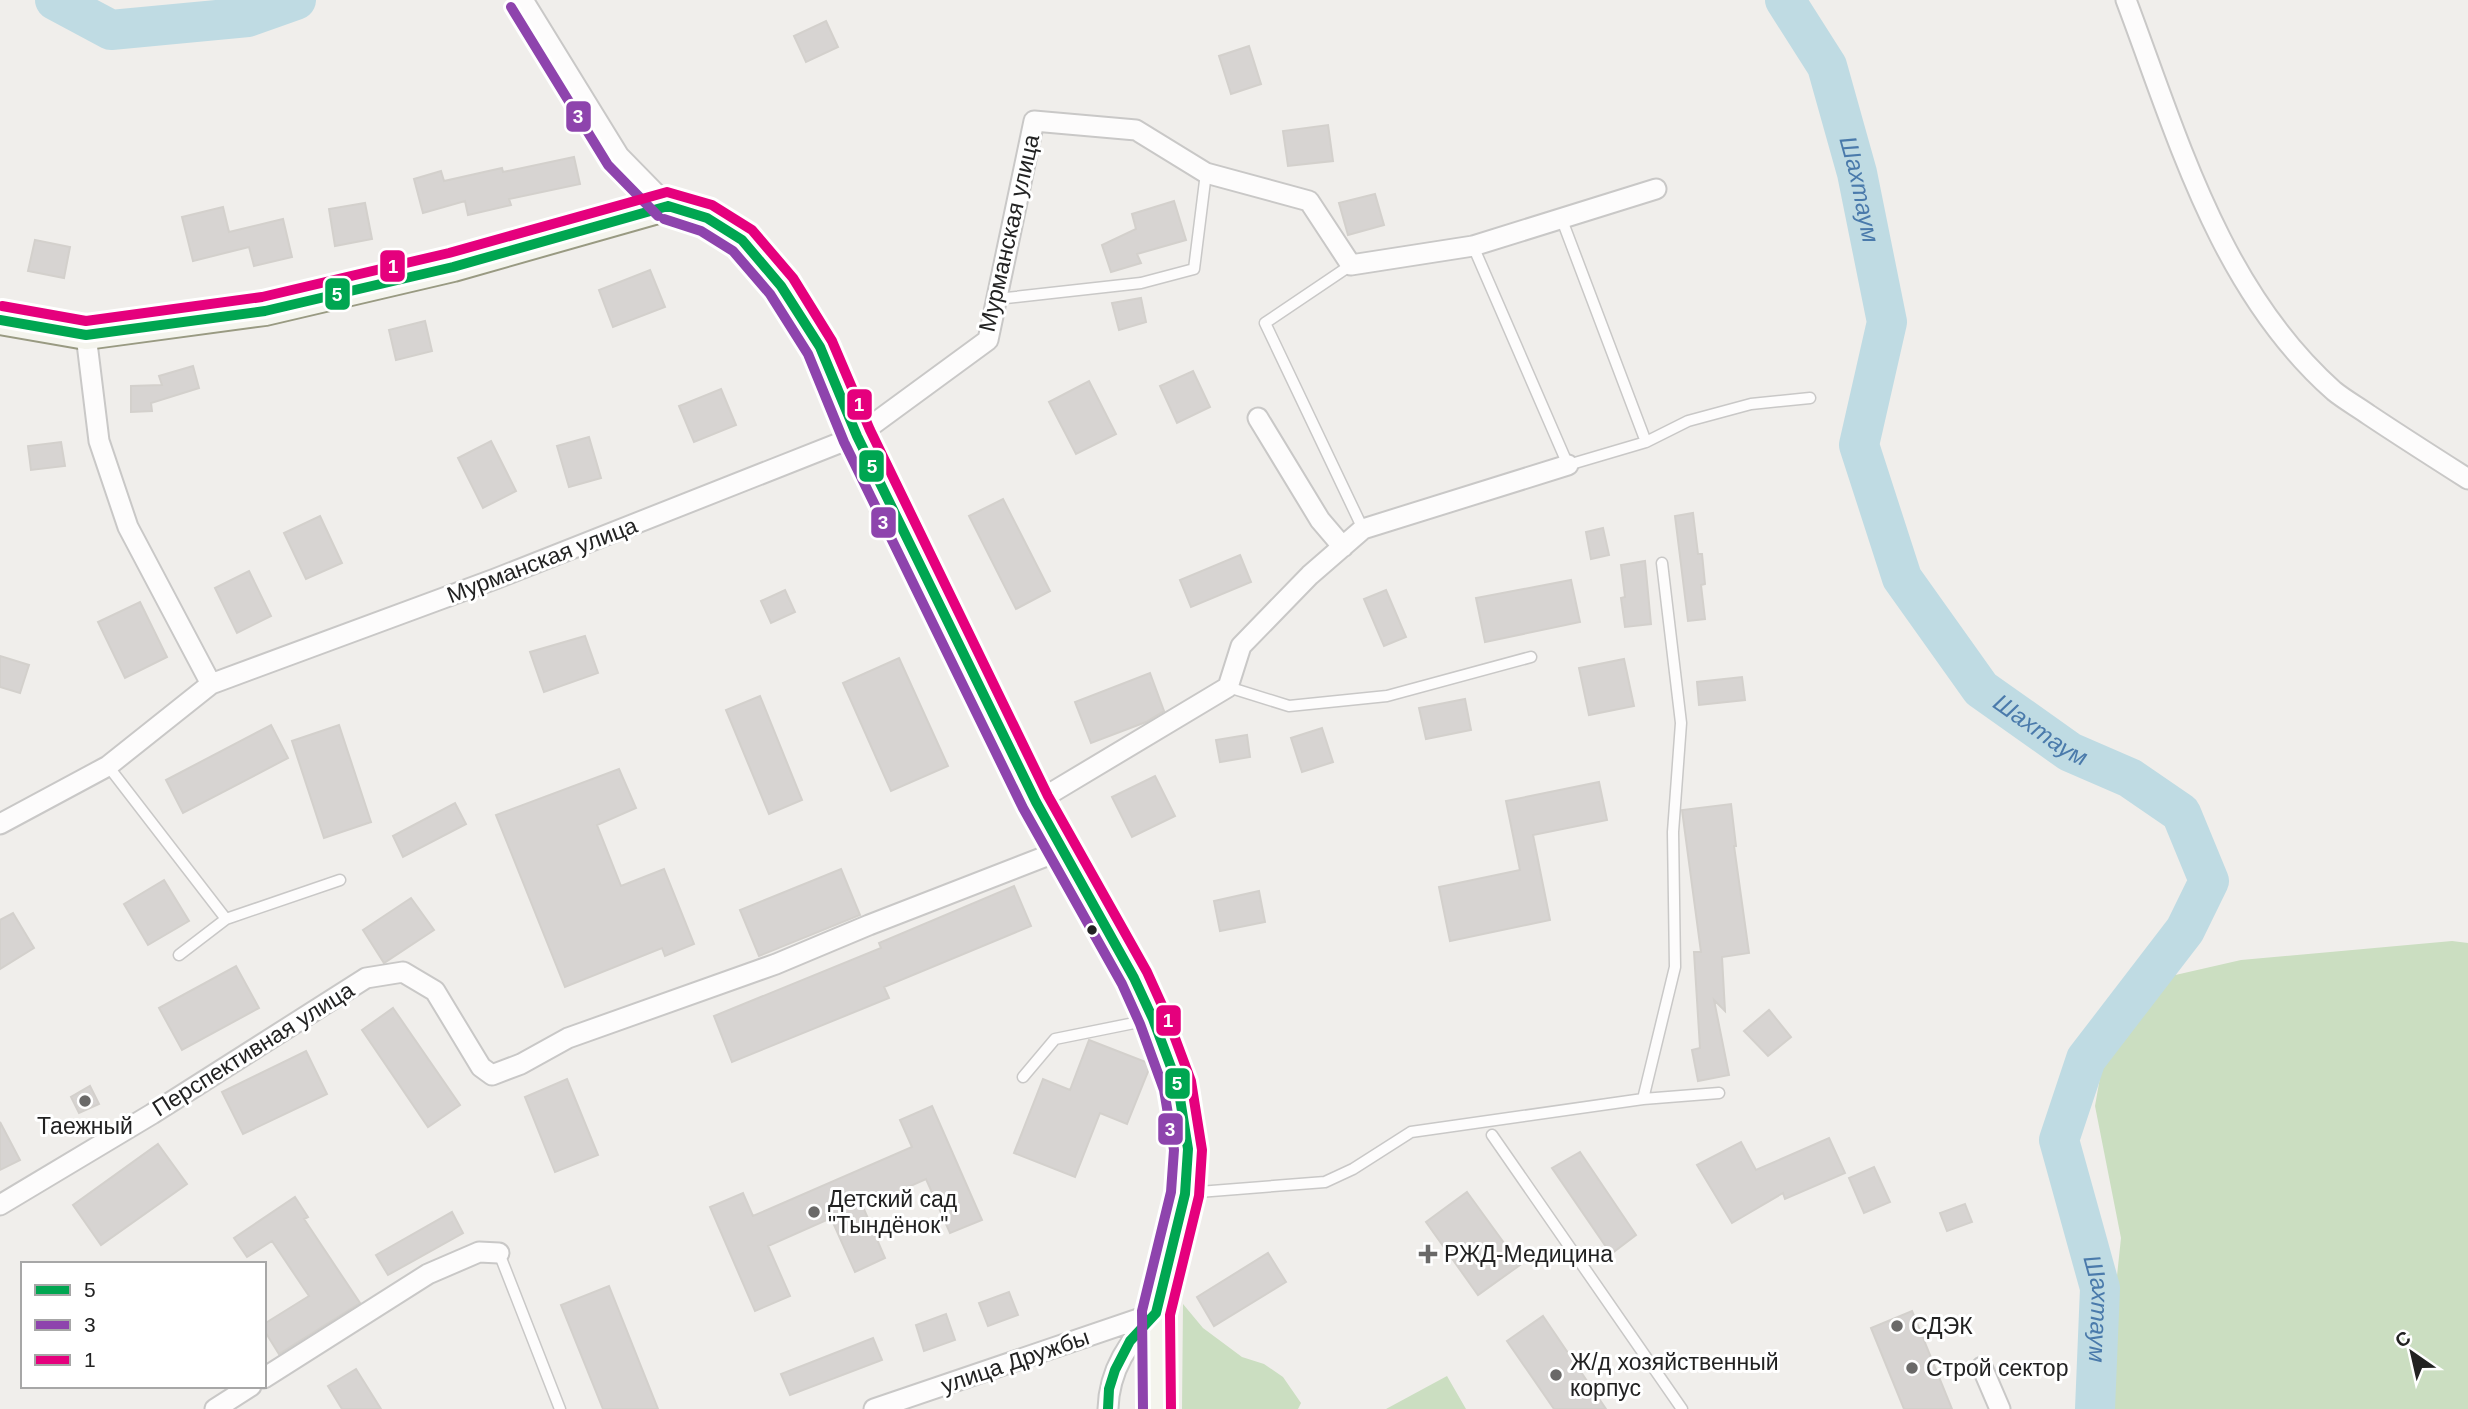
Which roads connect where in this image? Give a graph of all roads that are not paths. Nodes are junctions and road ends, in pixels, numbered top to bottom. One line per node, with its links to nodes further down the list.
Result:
1 (2126, 0): 17 (street)
2 (523, 1): 5 (street)
3 (1206, 173): 8 (street, Мурманская улица); 9 (lane); 9 (street, Мурманская улица)
4 (1656, 189): 6 (street)
5 (667, 206): 11 (street); 14 (street)
6 (1562, 220): 7 (street); 15 (lane)
7 (1473, 246): 8 (street); 16 (lane)
8 (1351, 265): 18 (lane)
9 (997, 299): 14 (street, Мурманская улица)
10 (0, 320): 11 (street)
11 (86, 335): 22 (street)
12 (1810, 398): 15 (lane)
13 (1258, 418): 19 (street)
14 (856, 436): 22 (street, Мурманская улица); 25 (street)
15 (1646, 442): 16 (lane)
16 (1568, 465): 18 (street)
17 (2468, 479)
18 (1363, 529): 19 (street)
19 (1343, 547): 23 (street)
20 (1662, 563): 34 (lane)
21 (1531, 657): 23 (lane)
22 (211, 684): 24 (street, Мурманская улица)
23 (1227, 687): 25 (street)
24 (108, 766): 26 (street, Мурманская улица); 29 (lane)
25 (1036, 802): 27 (street)
26 (0, 824)
27 (1062, 850): 31 (street); 37 (street, Перспективная улица)
28 (340, 880): 29 (lane)
29 (226, 919): 30 (lane)
30 (179, 955)
31 (1153, 1019): 32 (lane); 36 (street)
32 (1023, 1077)
33 (1719, 1093): 34 (lane)
34 (1643, 1099): 36 (lane)
35 (1492, 1135): 48 (lane)
36 (1185, 1194): 39 (street)
37 (0, 1205)
38 (499, 1253): 41 (street); 44 (lane)
39 (1156, 1313): 45 (street, улица Дружбы); 46 (street); 47 (street)
40 (1982, 1367): 49 (street)
41 (266, 1377)
42 (248, 1388): 43 (street)
43 (215, 1409)
44 (560, 1409)
45 (874, 1409)
46 (1108, 1409)
47 (1157, 1409)
48 (1682, 1409)
49 (2000, 1409)

